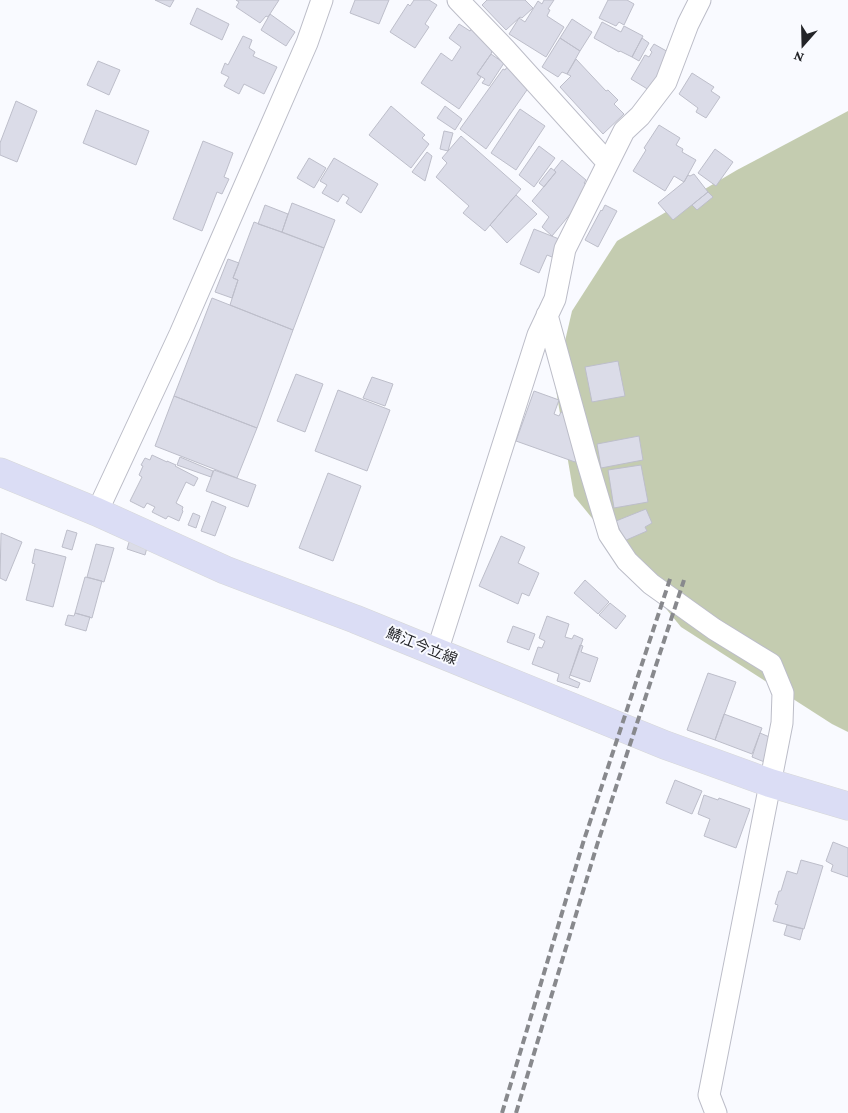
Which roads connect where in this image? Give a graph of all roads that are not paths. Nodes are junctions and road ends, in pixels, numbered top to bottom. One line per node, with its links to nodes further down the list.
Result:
1 (322, 0): 7 (street)
2 (458, 0): 4 (street)
3 (700, 0): 4 (street)
4 (608, 163): 5 (street)
5 (548, 315): 8 (street); 9 (street)
6 (0, 472): 7 (main road, 鯖江今立線)
7 (97, 512): 8 (main road, 鯖江今立線)
8 (437, 652): 9 (main road, 鯖江今立線)
9 (770, 783): 10 (main road, 鯖江今立線); 11 (street)
10 (848, 806)
11 (716, 1113)

